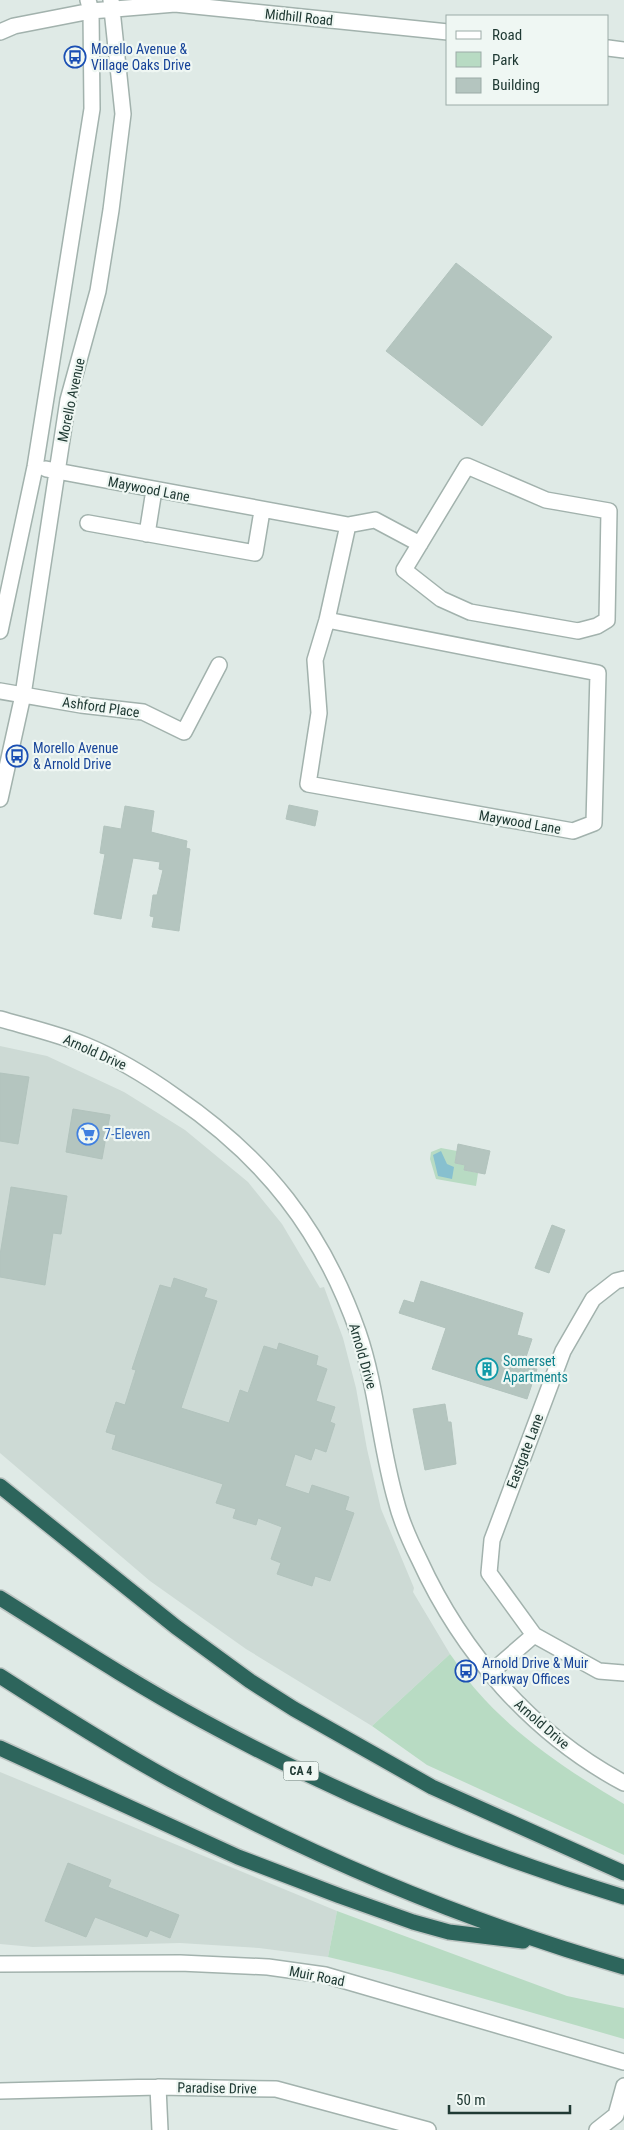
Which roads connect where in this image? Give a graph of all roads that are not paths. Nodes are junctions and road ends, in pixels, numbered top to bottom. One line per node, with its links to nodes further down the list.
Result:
1 (112, 4): 2 (street, Midhill Road); 4 (street, Midhill Road); 8 (street, Morello Avenue)
2 (90, 5): 3 (street, Midhill Road); 7 (street, Morello Avenue)
3 (0, 32)
4 (446, 32)
5 (609, 48): 6 (street)
6 (624, 50)
7 (35, 467): 8 (street, Maywood Lane); 16 (street, Morello Avenue)
8 (56, 471): 9 (street, Maywood Lane); 19 (street, Morello Avenue)
9 (154, 490): 10 (street, Maywood Lane); 13 (street)
10 (262, 511): 12 (street, Maywood Lane); 13 (street)
11 (88, 523): 13 (street)
12 (348, 525): 14 (street, Maywood Lane); 15 (street, Maywood Lane)
13 (147, 534)
14 (420, 544): 14 (street)
15 (328, 620): 15 (street, Maywood Lane)
16 (0, 631)
17 (219, 665): 19 (street, Ashford Place)
18 (0, 692): 19 (street, Ashford Place)
19 (23, 696): 20 (street, Morello Avenue)
20 (0, 799)
21 (0, 1019): 27 (street, Arnold Drive)
22 (624, 1279): 25 (street, Eastgate Lane)
23 (0, 1486): 31 (highway)
24 (0, 1598): 32 (highway, CA 4)
25 (534, 1635): 26 (street, Eastgate Lane); 27 (street)
26 (624, 1673)
27 (489, 1674): 30 (street, Arnold Drive)
28 (0, 1676): 33 (highway)
29 (0, 1748): 33 (highway)
30 (624, 1782)
31 (624, 1873)
32 (624, 1897)
33 (548, 1943): 35 (highway)
34 (0, 1964): 36 (street, Muir Road)
35 (624, 1967)
36 (624, 2062)
37 (624, 2086): 43 (street)
38 (158, 2088): 39 (street, Paradise Drive); 40 (street, Paradise Drive); 41 (street)
39 (0, 2091)
40 (389, 2124): 42 (street, Paradise Drive)
41 (160, 2130)
42 (428, 2130)
43 (597, 2130)

